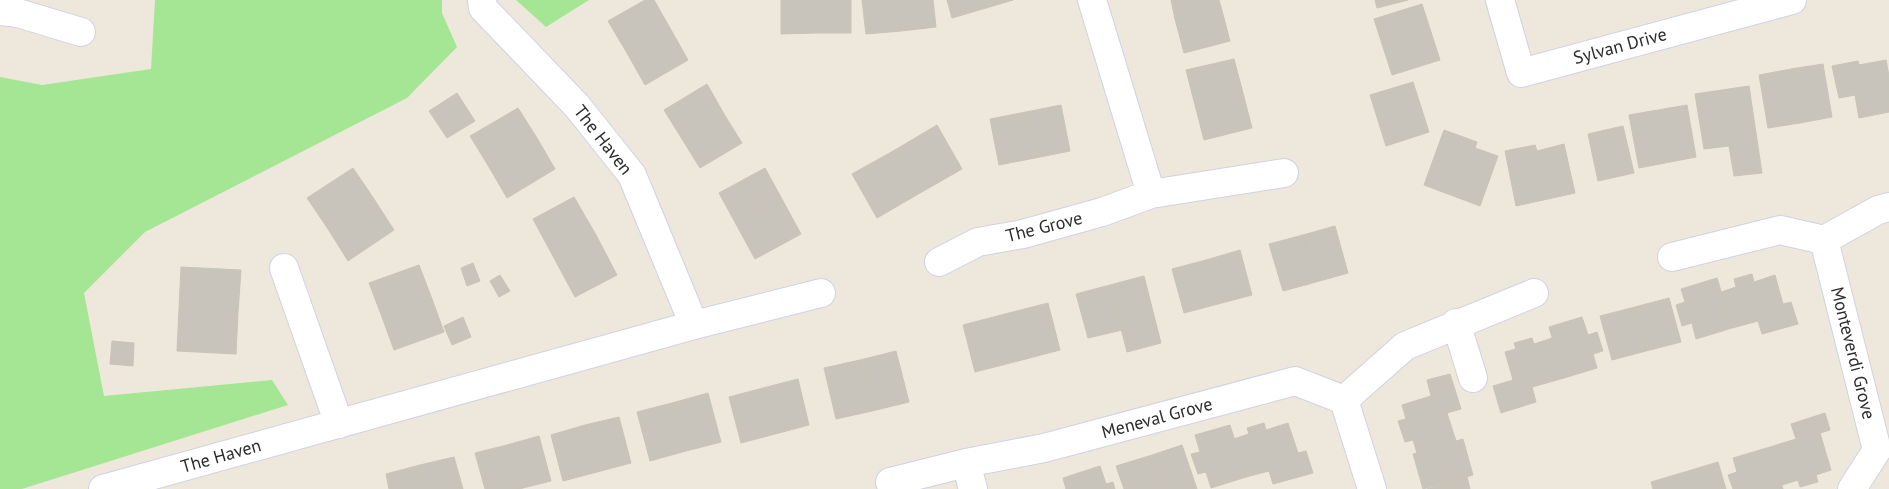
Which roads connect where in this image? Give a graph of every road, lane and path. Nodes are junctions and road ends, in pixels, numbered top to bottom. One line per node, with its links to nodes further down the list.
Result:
1 (1092, 0): 8 (street)
2 (1500, 0): 3 (street, Sylvan Drive)
3 (1792, 0)
4 (482, 4): 17 (street, The Haven)
5 (0, 11): 6 (street)
6 (81, 32)
7 (1284, 173): 8 (street, The Grove)
8 (1151, 194): 12 (street, The Grove)
9 (1889, 207): 10 (street)
10 (1824, 240): 11 (street); 26 (street, Monteverdi Grove)
11 (1672, 257)
12 (939, 262)
13 (284, 268): 20 (street)
14 (821, 293): 17 (street, The Haven)
15 (1534, 293): 16 (street)
16 (1456, 323): 18 (street); 19 (street)
17 (694, 325): 20 (street, The Haven)
18 (1473, 378)
19 (1344, 400): 21 (street, Meneval Grove); 25 (street)
20 (338, 424): 23 (street, The Haven)
21 (966, 462): 22 (street, Meneval Grove); 24 (street)
22 (890, 482)
23 (103, 489)
24 (973, 489)
25 (1372, 489)
26 (1852, 489)

